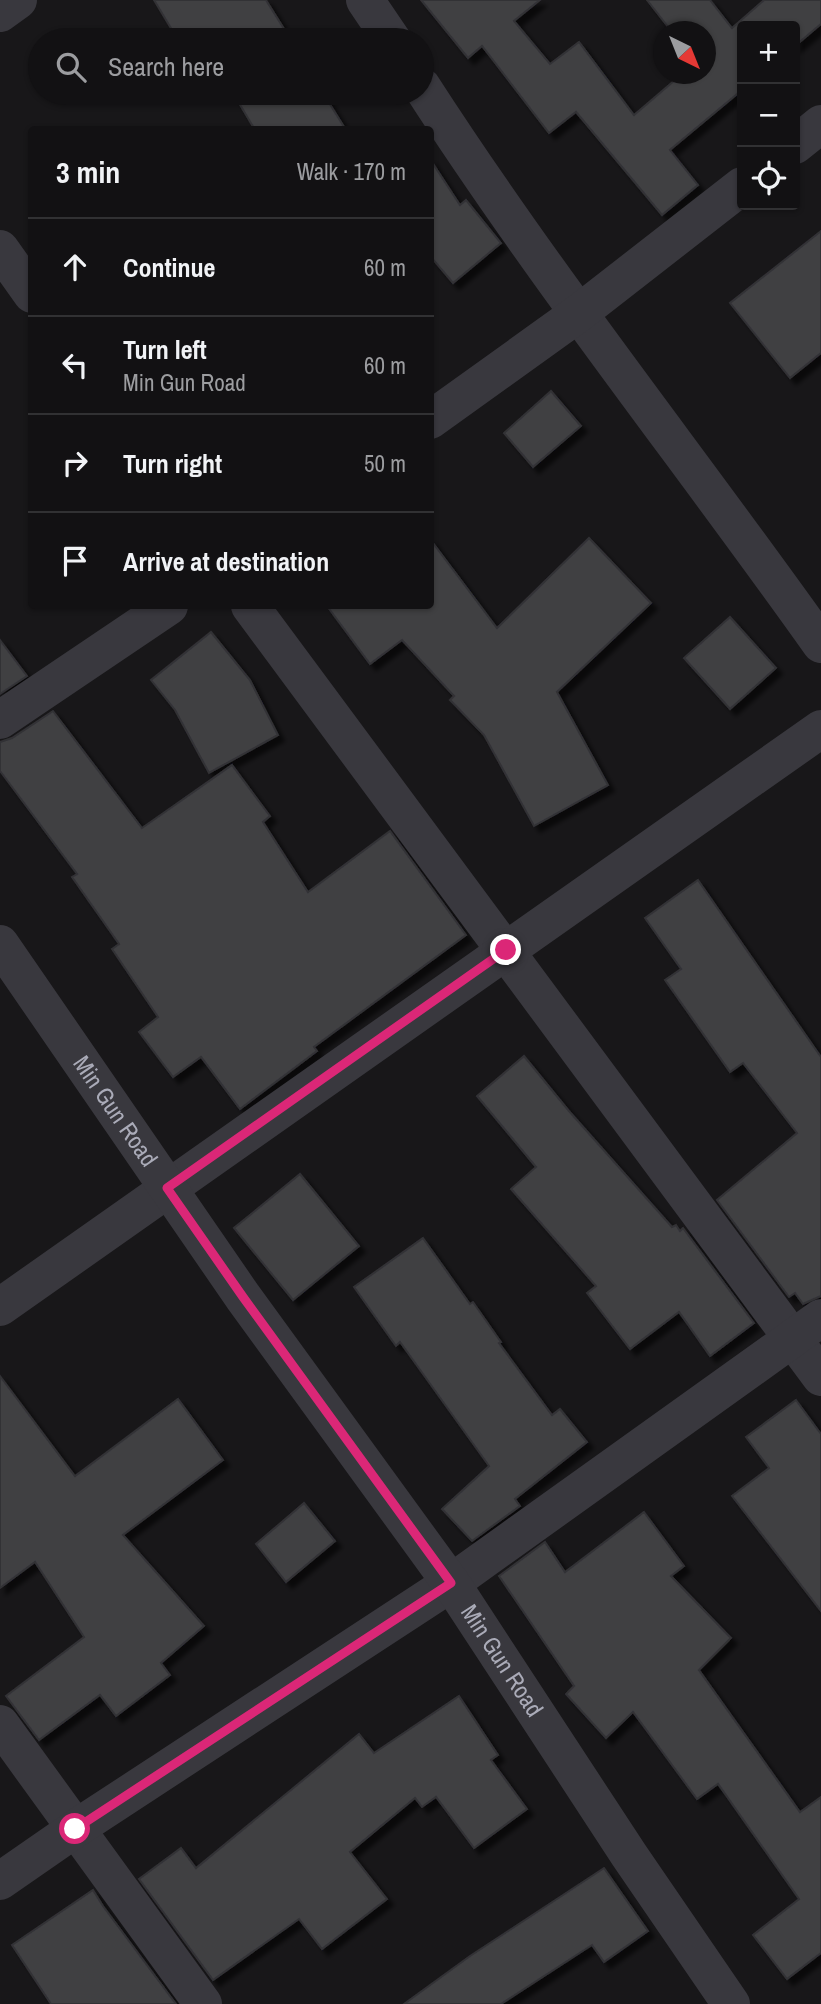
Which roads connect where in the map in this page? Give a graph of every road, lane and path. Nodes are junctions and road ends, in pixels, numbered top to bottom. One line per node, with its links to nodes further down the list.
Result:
1 (18, 0): 3 (street)
2 (365, 0): 4 (street)
3 (0, 13)
4 (384, 28)
5 (434, 105): 11 (street)
6 (821, 124): 7 (street)
7 (800, 141)
8 (737, 190): 11 (street)
9 (0, 249): 10 (street)
10 (28, 288)
11 (579, 313): 12 (street); 15 (street)
12 (434, 417)
13 (165, 609): 16 (street)
14 (252, 609): 19 (street)
15 (821, 644)
16 (0, 720)
17 (821, 729): 19 (street)
18 (0, 944): 20 (street, Min Gun Road)
19 (506, 950): 20 (street); 22 (street)
20 (167, 1188): 21 (street); 24 (street, Min Gun Road)
21 (0, 1307)
22 (807, 1328): 23 (street); 24 (street)
23 (821, 1377)
24 (451, 1583): 26 (street); 29 (street, Min Gun Road)
25 (0, 1724): 26 (street)
26 (75, 1829): 27 (street); 28 (street)
27 (0, 1881)
28 (202, 2004)
29 (731, 2004)

